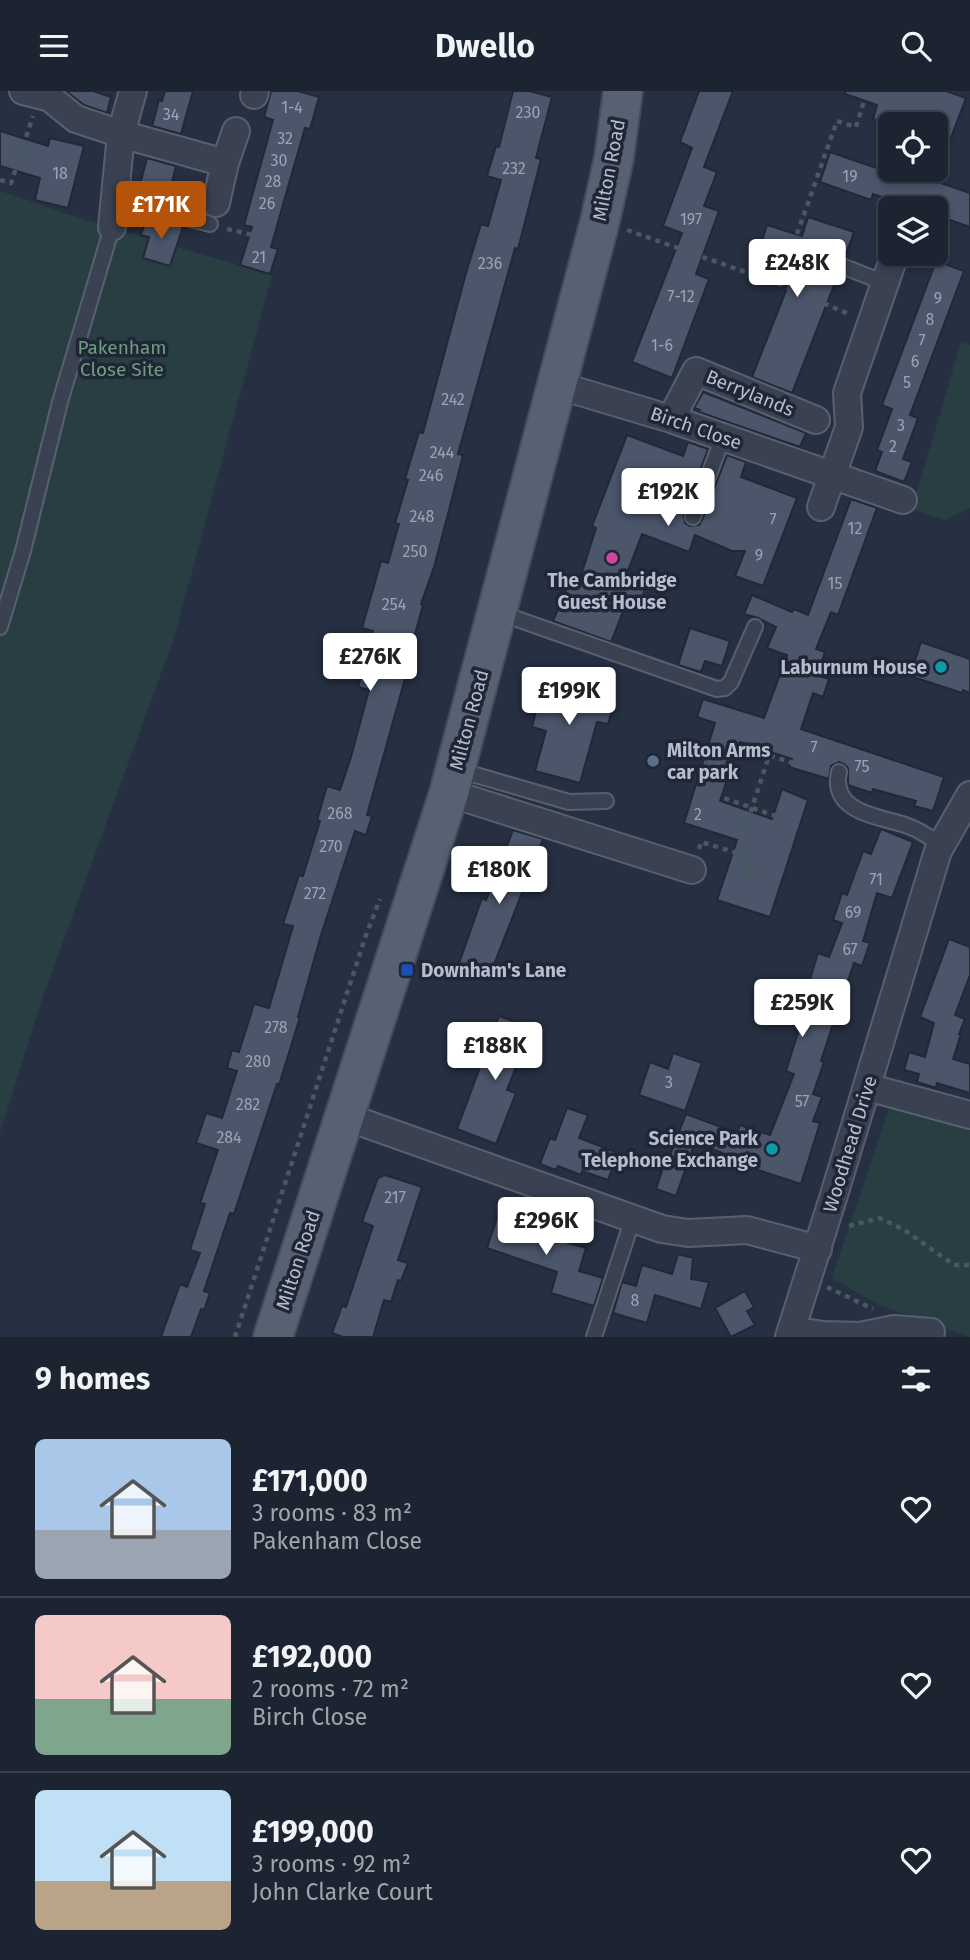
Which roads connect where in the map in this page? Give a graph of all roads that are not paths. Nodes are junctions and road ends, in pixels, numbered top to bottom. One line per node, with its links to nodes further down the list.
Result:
1 (133, 91): 5 (street)
2 (623, 91): 13 (main road, Milton Road)
3 (32, 93): 5 (street)
4 (236, 131): 6 (street)
5 (121, 135): 6 (street); 7 (street)
6 (225, 163): 8 (street)
7 (115, 199): 8 (lane); 9 (street)
8 (213, 214)
9 (112, 227): 22 (lane)
10 (798, 249): 12 (lane)
11 (891, 266): 12 (street)
12 (885, 283): 17 (street)
13 (557, 385): 14 (street, Birch Close); 21 (main road, Milton Road)
14 (671, 419): 15 (street, Berrylands); 16 (street, Birch Close)
15 (816, 420)
16 (723, 437): 17 (street, Birch Close); 20 (lane)
17 (833, 476): 18 (street, Birch Close); 19 (street)
18 (902, 500)
19 (821, 507)
20 (693, 517)
21 (496, 611): 23 (lane); 25 (main road, Milton Road)
22 (0, 627)
23 (755, 627)
24 (839, 772): 28 (lane)
25 (452, 781): 27 (lane); 29 (street); 32 (main road, Milton Road)
26 (970, 795): 28 (street, Woodhead Drive)
27 (606, 801)
28 (942, 845): 30 (street, Woodhead Drive)
29 (692, 870)
30 (867, 1087): 31 (street); 34 (street, Woodhead Drive)
31 (970, 1115)
32 (344, 1116): 33 (street); 37 (main road, Milton Road)
33 (633, 1218): 34 (street); 38 (lane)
34 (820, 1241): 36 (street, Woodhead Drive)
35 (931, 1332): 36 (street)
36 (790, 1333)
37 (273, 1337)
38 (594, 1337)

